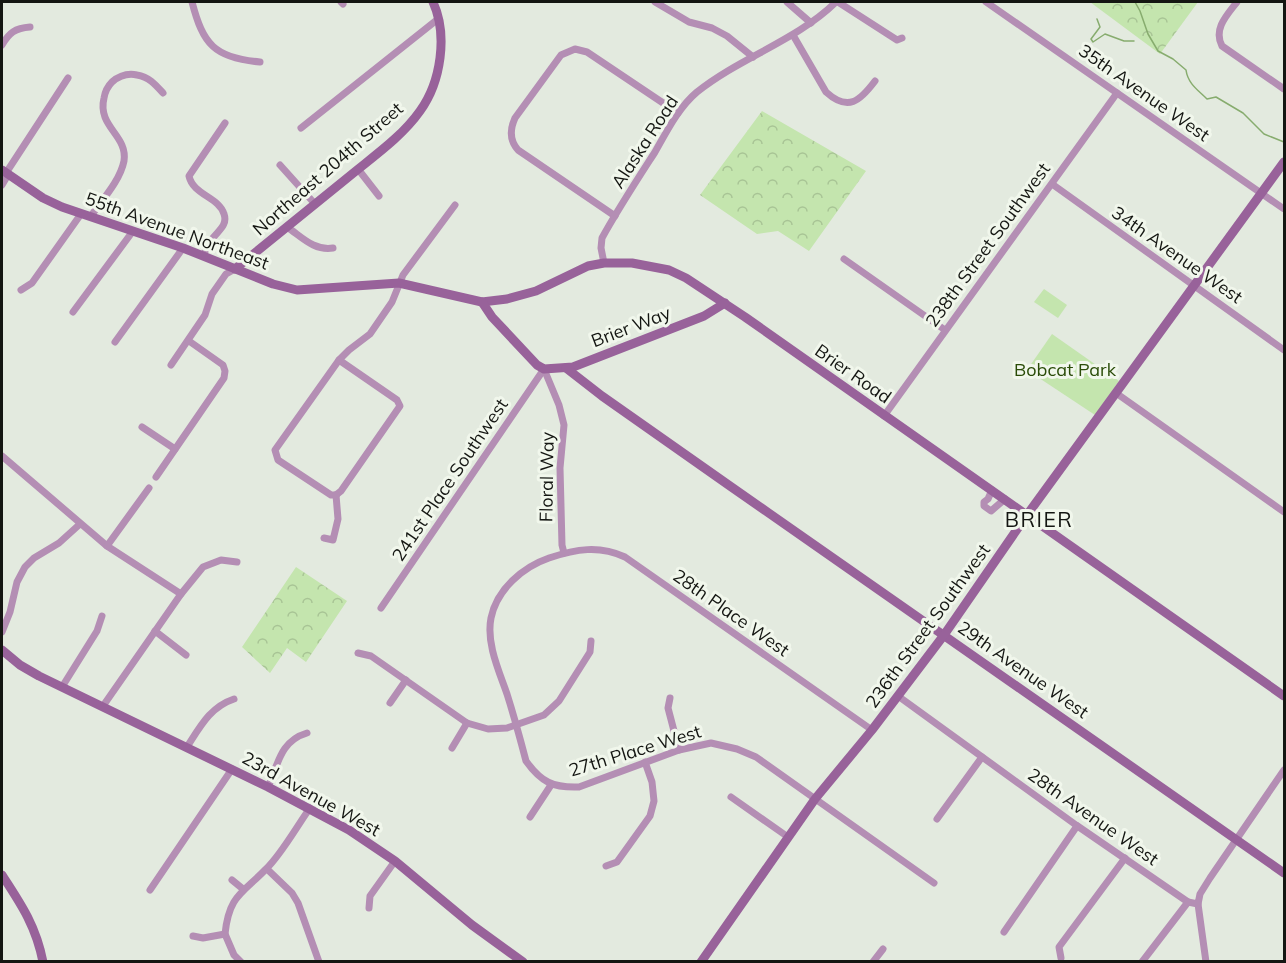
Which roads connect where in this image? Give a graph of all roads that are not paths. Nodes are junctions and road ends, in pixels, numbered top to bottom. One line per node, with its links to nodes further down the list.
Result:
1 (192, 2): 15 (street)
2 (433, 2): 8 (street, Northeast 204th Street)
3 (655, 2): 14 (street)
4 (787, 2): 9 (street)
5 (837, 2): 9 (street, Alaska Road); 12 (street)
6 (986, 2): 20 (street, 35th Avenue West)
7 (1238, 2): 18 (street)
8 (438, 19): 23 (street); 26 (street, Northeast 204th Street)
9 (811, 23): 11 (street, Alaska Road)
10 (30, 27): 13 (street)
11 (794, 35): 14 (street, Alaska Road); 17 (street)
12 (902, 38)
13 (2, 45)
14 (753, 57): 21 (street, Alaska Road)
15 (260, 62)
16 (68, 78): 27 (street)
17 (875, 81)
18 (1284, 89)
19 (163, 93): 35 (street)
20 (1117, 93): 28 (street, 238th Street Southwest); 30 (street, 35th Avenue West)
21 (678, 113): 36 (street, Alaska Road); 36 (street)
22 (225, 123): 41 (street)
23 (301, 128)
24 (1284, 162): 30 (street, 236th Street Southwest)
25 (280, 165): 32 (street)
26 (358, 170): 31 (street); 32 (street, Northeast 204th Street)
27 (5, 173): 29 (street); 35 (street, 55th Avenue Northeast)
28 (1052, 184): 47 (street, 34th Avenue West); 52 (street, 238th Street Southwest)
29 (2, 185)
30 (1262, 194): 34 (street, 35th Avenue West); 47 (street, 236th Street Southwest)
31 (380, 196)
32 (315, 204): 37 (street, Northeast 204th Street)
33 (455, 205): 45 (street)
34 (1284, 209)
35 (86, 215): 38 (street, 55th Avenue Northeast); 48 (street)
36 (615, 216): 43 (street, Alaska Road)
37 (288, 227): 40 (street); 44 (street, Northeast 204th Street)
38 (132, 231): 39 (street, 55th Avenue Northeast); 51 (street)
39 (183, 248): 41 (street, 55th Avenue Northeast); 54 (street)
40 (333, 248)
41 (204, 256): 44 (street, 55th Avenue Northeast)
42 (844, 259): 52 (street)
43 (603, 263): 49 (street, Brier Road); 50 (street, Brier Road)
44 (235, 269): 46 (street, 55th Avenue Northeast); 53 (street, Northeast 204th Street)
45 (399, 283): 46 (street, Brier Road); 49 (street, Brier Road); 56 (street)
46 (352, 285)
47 (1195, 286): 55 (street, 34th Avenue West); 60 (street, 236th Street Southwest)
48 (21, 290)
49 (482, 302): 59 (street)
50 (725, 303): 58 (street, Brier Way); 61 (street, Brier Road)
51 (73, 312)
52 (945, 330): 61 (street, 238th Street Southwest)
53 (189, 341): 57 (street, Northeast 204th Street); 63 (street)
54 (115, 342)
55 (1284, 350)
56 (339, 360): 67 (street); 67 (street)
57 (171, 365)
58 (566, 368): 59 (street, Brier Way); 82 (street, 29th Avenue West)
59 (544, 369): 75 (street, Floral Way); 78 (street, 241st Place Southwest)
60 (1116, 393): 70 (street); 71 (street, 236th Street Southwest)
61 (884, 416): 68 (street, Brier Road)
62 (142, 427): 63 (street)
63 (175, 449): 65 (street)
64 (2, 456): 72 (street)
65 (156, 477)
66 (149, 488): 74 (street)
67 (336, 495): 73 (street)
68 (990, 495): 69 (street, Brier Road); 69 (street)
69 (1001, 503): 71 (street, Brier Road)
70 (1284, 512)
71 (1028, 515): 82 (street, 236th Street Southwest); 90 (street, Brier Road)
72 (80, 524): 74 (street); 81 (street)
73 (324, 538)
74 (107, 546): 77 (street)
75 (564, 553): 96 (street, 27th Place West); 97 (street, 28th Place West)
76 (237, 562): 77 (street)
77 (181, 594): 80 (street)
78 (381, 608)
79 (102, 616): 88 (street)
80 (155, 631): 86 (street); 94 (street)
81 (2, 632)
82 (944, 635): 89 (street, 236th Street Southwest); 115 (street, 29th Avenue West)
83 (591, 641): 96 (street)
84 (2, 652): 88 (street, 23rd Avenue West)
85 (358, 653): 87 (street)
86 (186, 655)
87 (406, 680): 93 (street); 95 (street)
88 (62, 687): 94 (street, 23rd Avenue West)
89 (898, 696): 97 (street, 236th Street Southwest); 102 (street, 28th Avenue West)
90 (1284, 696)
91 (669, 698): 101 (street)
92 (234, 699): 99 (street)
93 (390, 703)
94 (103, 706): 99 (street, 23rd Avenue West)
95 (467, 723): 96 (street); 100 (street)
96 (517, 726): 106 (street, 27th Place West)
97 (872, 730): 109 (street, 236th Street Southwest)
98 (307, 733): 107 (street)
99 (187, 747): 104 (street, 23rd Avenue West)
100 (452, 748)
101 (679, 750): 103 (street, 27th Place West); 109 (street, 27th Place West)
102 (982, 757): 112 (street); 113 (street, 28th Avenue West)
103 (645, 762): 106 (street, 27th Place West); 118 (street)
104 (232, 769): 107 (street, 23rd Avenue West); 124 (street)
105 (1284, 770): 115 (street)
106 (551, 785): 111 (street)
107 (268, 787): 110 (street, 23rd Avenue West)
108 (731, 797): 114 (street)
109 (815, 799): 114 (street, 236th Street Southwest); 123 (street, 27th Place West)
110 (310, 808): 117 (street, 23rd Avenue West); 119 (street)
111 (530, 817)
112 (937, 819)
113 (1077, 826): 116 (street, 28th Avenue West); 129 (street)
114 (788, 837): 138 (street, 236th Street Southwest)
115 (1237, 839): 120 (street, 29th Avenue West); 127 (street)
116 (1125, 858): 126 (street, 28th Avenue West); 133 (street)
117 (395, 861): 128 (street); 137 (street, 23rd Avenue West)
118 (606, 867)
119 (267, 869): 125 (street); 136 (street)
120 (1284, 873)
121 (2, 875): 134 (street)
122 (232, 880): 125 (street)
123 (934, 883)
124 (150, 890)
125 (243, 890): 130 (street)
126 (1188, 902): 127 (street); 140 (street)
127 (1198, 904): 141 (street)
128 (369, 908)
129 (1004, 932)
130 (225, 934): 131 (street); 135 (street)
131 (193, 936)
132 (883, 949): 139 (street)
133 (1061, 958)
134 (43, 962)
135 (241, 962)
136 (319, 962)
137 (523, 962)
138 (701, 962)
139 (873, 962)
140 (1142, 962)
141 (1206, 962)

